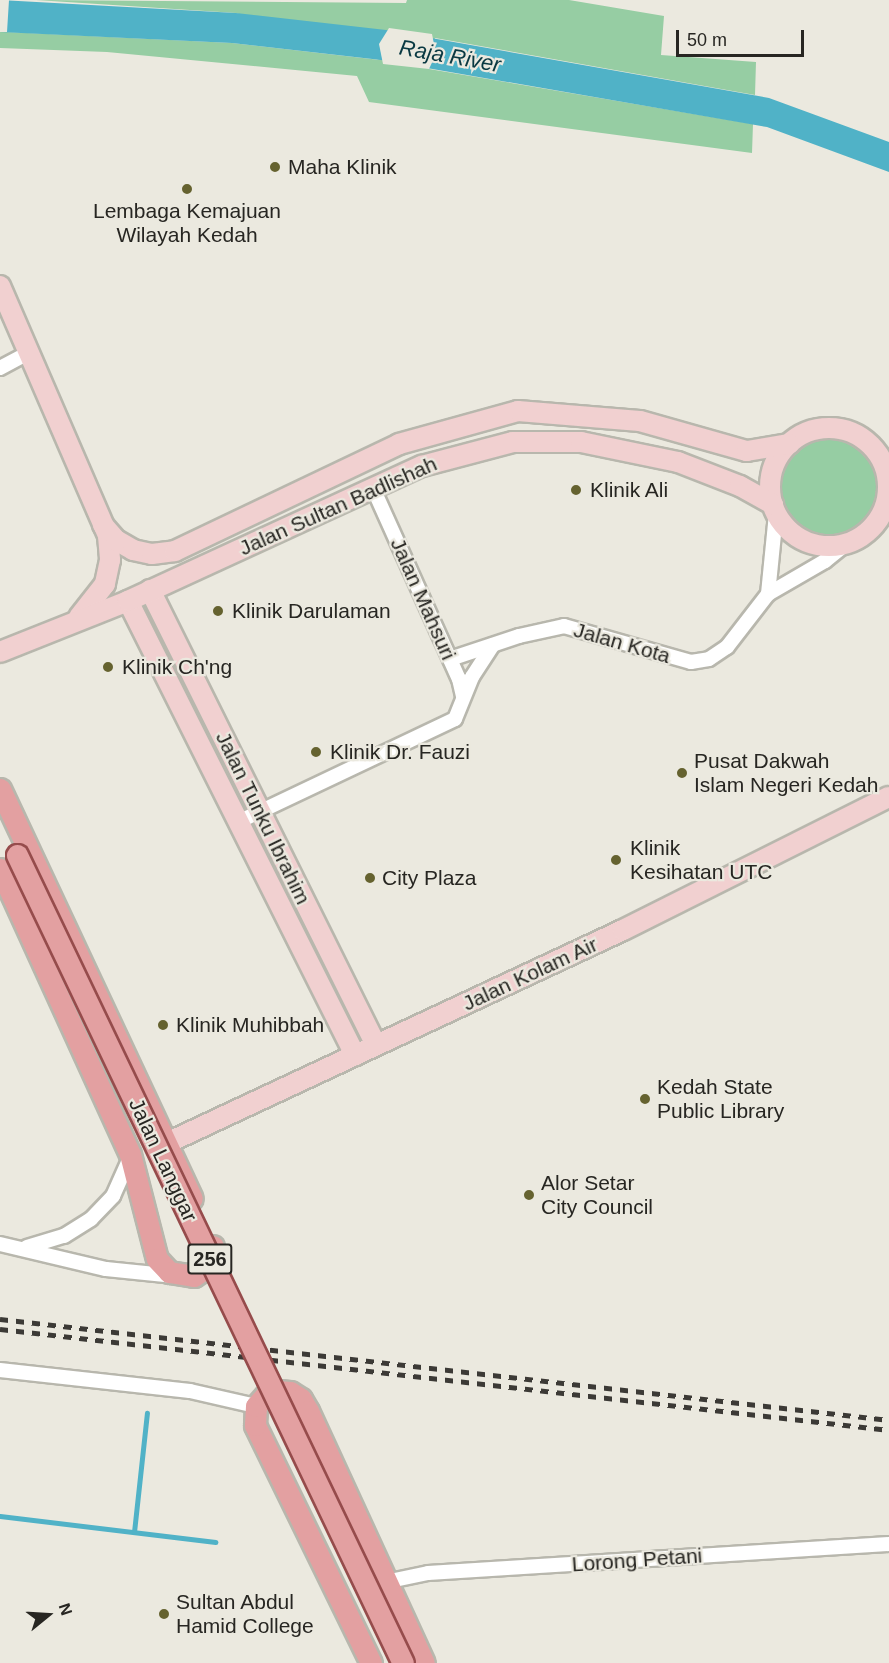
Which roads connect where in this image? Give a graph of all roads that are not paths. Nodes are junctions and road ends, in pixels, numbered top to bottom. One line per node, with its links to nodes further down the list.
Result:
1 (0, 286): 2 (main road)
2 (26, 354): 3 (street); 8 (main road)
3 (0, 368)
4 (789, 444): 5 (main road); 7 (main road); 8 (main road, Jalan Sultan Badlishah)
5 (887, 470): 10 (main road)
6 (374, 488): 7 (main road, Jalan Sultan Badlishah); 12 (main road, Jalan Sultan Badlishah); 18 (street, Jalan Mahsuri)
7 (775, 509): 11 (main road); 13 (street)
8 (104, 525): 15 (main road)
9 (889, 532): 10 (main road)
10 (865, 534): 11 (main road)
11 (846, 544): 13 (street, Jalan Kota)
12 (150, 590): 14 (main road, Jalan Sultan Badlishah); 22 (main road, Jalan Tunku Ibrahim)
13 (768, 594): 16 (street, Jalan Kota)
14 (128, 601): 15 (main road, Jalan Sultan Badlishah); 24 (main road, Jalan Tunku Ibrahim)
15 (74, 621): 17 (main road, Jalan Sultan Badlishah)
16 (493, 644): 18 (street, Jalan Kota); 19 (street)
17 (0, 652)
18 (450, 659): 19 (street, Jalan Mahsuri)
19 (461, 711): 22 (street)
20 (0, 789): 28 (main road)
21 (889, 798): 26 (main road, Jalan Kolam Air)
22 (260, 812): 24 (street); 26 (main road, Jalan Tunku Ibrahim)
23 (0, 820): 38 (main road, Jalan Langgar / 256, bridge)
24 (238, 822): 27 (main road, Jalan Tunku Ibrahim)
25 (0, 869): 29 (main road)
26 (376, 1046): 27 (main road, Jalan Kolam Air)
27 (355, 1055): 28 (main road, Jalan Kolam Air)
28 (167, 1143): 32 (main road)
29 (130, 1154): 31 (street); 32 (main road)
30 (0, 1244): 31 (street)
31 (27, 1247): 32 (street)
32 (183, 1276)
33 (0, 1370): 34 (street)
34 (256, 1406): 36 (main road); 37 (main road)
35 (889, 1544): 36 (street, Lorong Petani)
36 (385, 1582): 39 (main road)
37 (371, 1663)
38 (403, 1663)
39 (424, 1663)

